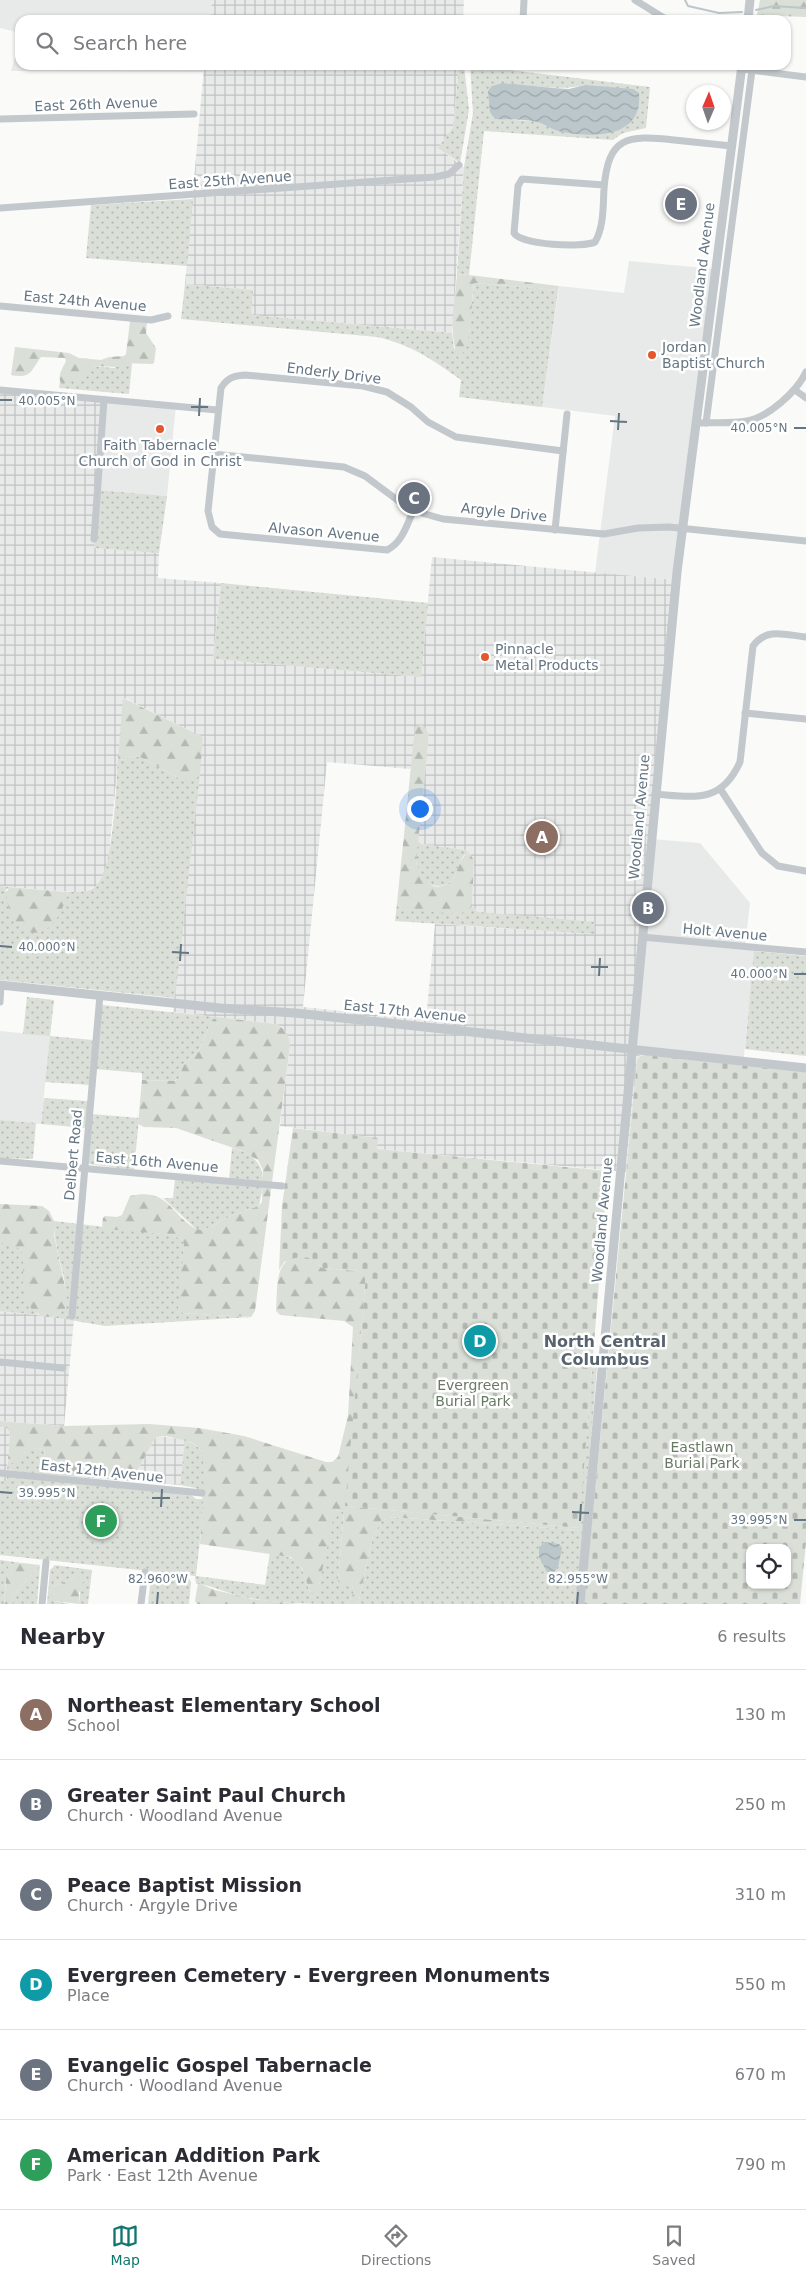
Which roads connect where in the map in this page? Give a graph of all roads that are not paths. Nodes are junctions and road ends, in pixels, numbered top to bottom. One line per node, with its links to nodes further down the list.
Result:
1 (524, 0): 5 (street)
2 (635, 0): 4 (street)
3 (750, 0): 8 (street)
4 (653, 12): 6 (street); 7 (street)
5 (523, 15)
6 (651, 15)
7 (658, 15)
8 (748, 15)
9 (742, 70): 14 (street, Woodland Avenue)
10 (752, 70): 11 (street); 28 (street)
11 (806, 77)
12 (194, 114): 13 (street, East 26th Avenue)
13 (0, 119)
14 (732, 146): 16 (street); 27 (street, Woodland Avenue)
15 (458, 166): 17 (street, East 25th Avenue)
16 (604, 185): 16 (street)
17 (0, 208)
18 (0, 306): 19 (street, East 24th Avenue)
19 (168, 316)
20 (806, 372): 22 (street)
21 (0, 390): 24 (street)
22 (796, 390): 23 (street); 28 (street)
23 (806, 398)
24 (104, 400): 25 (street); 34 (street)
25 (217, 410): 29 (street, Enderly Drive); 30 (street)
26 (567, 414): 29 (street)
27 (696, 423): 28 (street); 32 (street, Woodland Avenue)
28 (706, 423)
29 (563, 451): 33 (street)
30 (213, 454): 31 (street, Argyle Drive); 31 (street, Alvason Avenue)
31 (414, 509): 33 (street, Argyle Drive)
32 (682, 528): 33 (street, Argyle Drive); 35 (street, Argyle Drive); 40 (street, Woodland Avenue)
33 (556, 530)
34 (94, 539)
35 (806, 541)
36 (806, 637): 37 (street)
37 (745, 713): 38 (street); 39 (street)
38 (806, 719)
39 (721, 790): 40 (street); 41 (street)
40 (655, 794): 42 (street, Woodland Avenue)
41 (806, 871)
42 (642, 937): 43 (street, Holt Avenue); 47 (street, Woodland Avenue)
43 (806, 952)
44 (1, 985): 45 (street, East 17th Avenue); 46 (street)
45 (100, 995): 47 (street, East 17th Avenue); 50 (street, Delbert Road)
46 (0, 1002)
47 (632, 1050): 48 (street, East 17th Avenue); 61 (street, Woodland Avenue)
48 (806, 1068)
49 (0, 1161): 50 (street, East 16th Avenue)
50 (85, 1169): 51 (street, East 16th Avenue); 52 (street, Delbert Road)
51 (282, 1186)
52 (72, 1316)
53 (0, 1362): 54 (street)
54 (63, 1368)
55 (0, 1473): 56 (street, East 12th Avenue)
56 (202, 1493)
57 (46, 1562): 59 (street)
58 (145, 1572): 60 (street)
59 (42, 1604)
60 (141, 1604)
61 (580, 1604)

